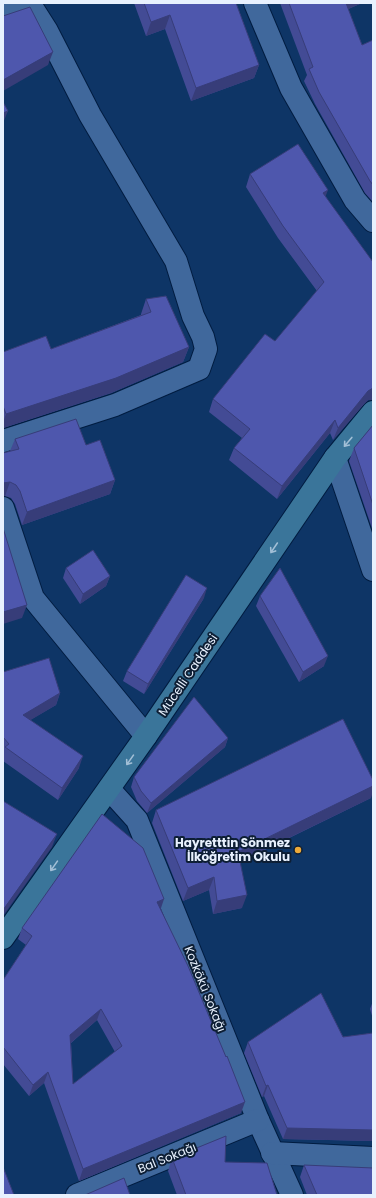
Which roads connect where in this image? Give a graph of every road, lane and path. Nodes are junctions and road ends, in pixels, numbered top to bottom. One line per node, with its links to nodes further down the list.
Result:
1 (255, 3): 3 (street)
2 (3, 8): 5 (street)
3 (373, 221)
4 (373, 412): 6 (main road, Mücelli Caddesi, one-way to 6)
5 (3, 441)
6 (335, 458): 8 (street); 9 (main road, Mücelli Caddesi, one-way to 9)
7 (3, 508): 9 (street)
8 (373, 570)
9 (146, 736): 10 (main road, Mücelli Caddesi, one-way to 10)
10 (109, 789): 11 (main road, Mücelli Caddesi, one-way to 11); 12 (street, Kozkökü Sokağı)
11 (3, 938)
12 (258, 1120): 13 (street, Kozkökü Sokağı); 15 (street, Bal Sokağı)
13 (272, 1153): 14 (street); 16 (street, Kozkökü Sokağı)
14 (373, 1158)
15 (77, 1195)
16 (292, 1195)

